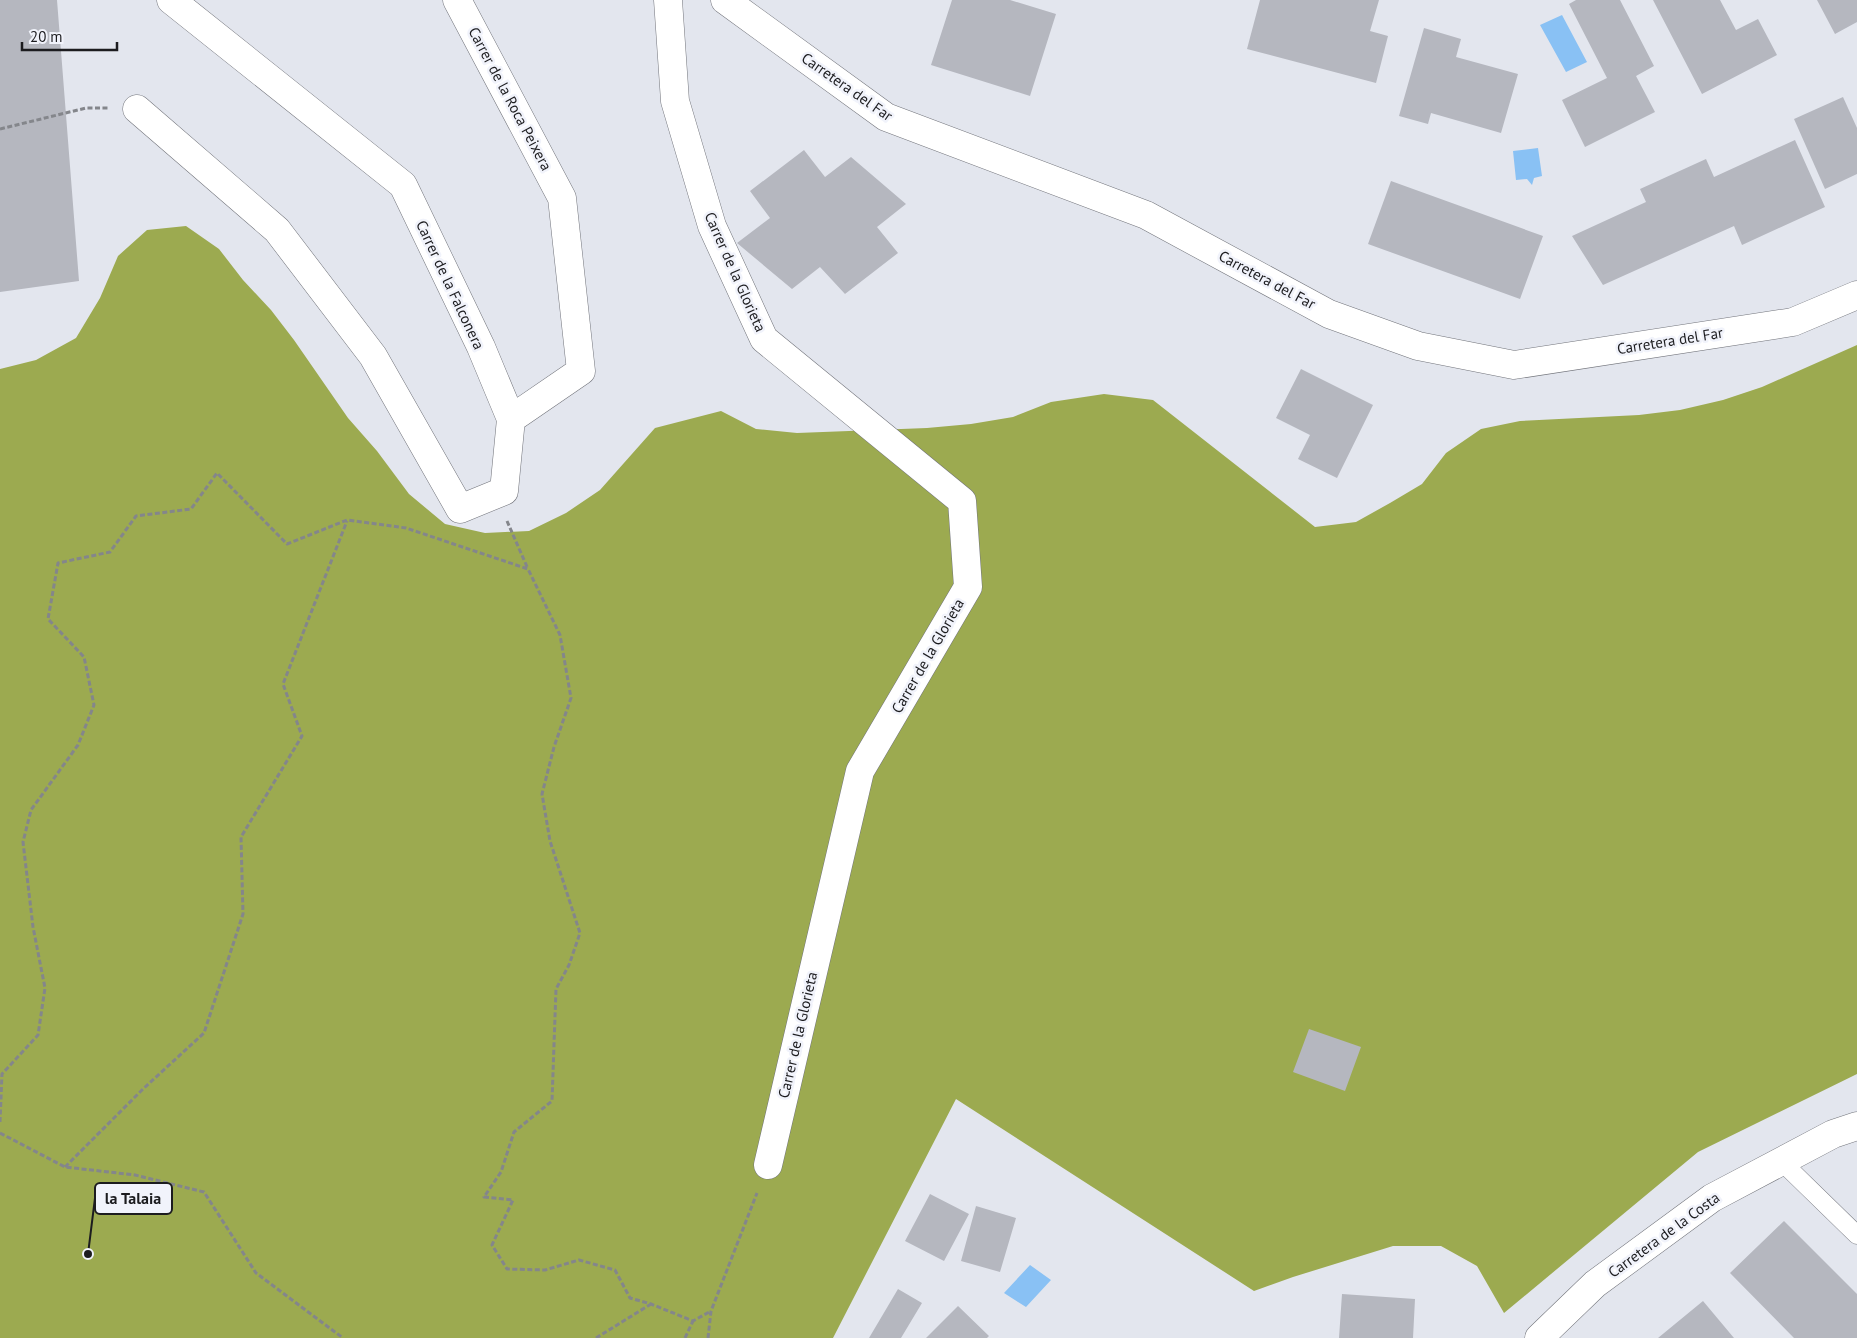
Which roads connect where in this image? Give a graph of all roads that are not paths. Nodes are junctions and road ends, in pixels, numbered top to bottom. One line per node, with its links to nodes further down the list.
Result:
1 (171, 0): 7 (street, Carrer de la Falconera)
2 (457, 0): 7 (street, Carrer de la Roca Peixera)
3 (668, 0): 10 (street, Carrer de la Glorieta)
4 (725, 0): 6 (street, Carretera del Far)
5 (137, 109): 7 (street)
6 (1857, 295)
7 (511, 419)
8 (1857, 1126): 9 (street, Carretera de la Costa)
9 (1781, 1161): 11 (lane); 12 (street, Carretera de la Costa)
10 (768, 1165)
11 (1857, 1235)
12 (1539, 1338)

